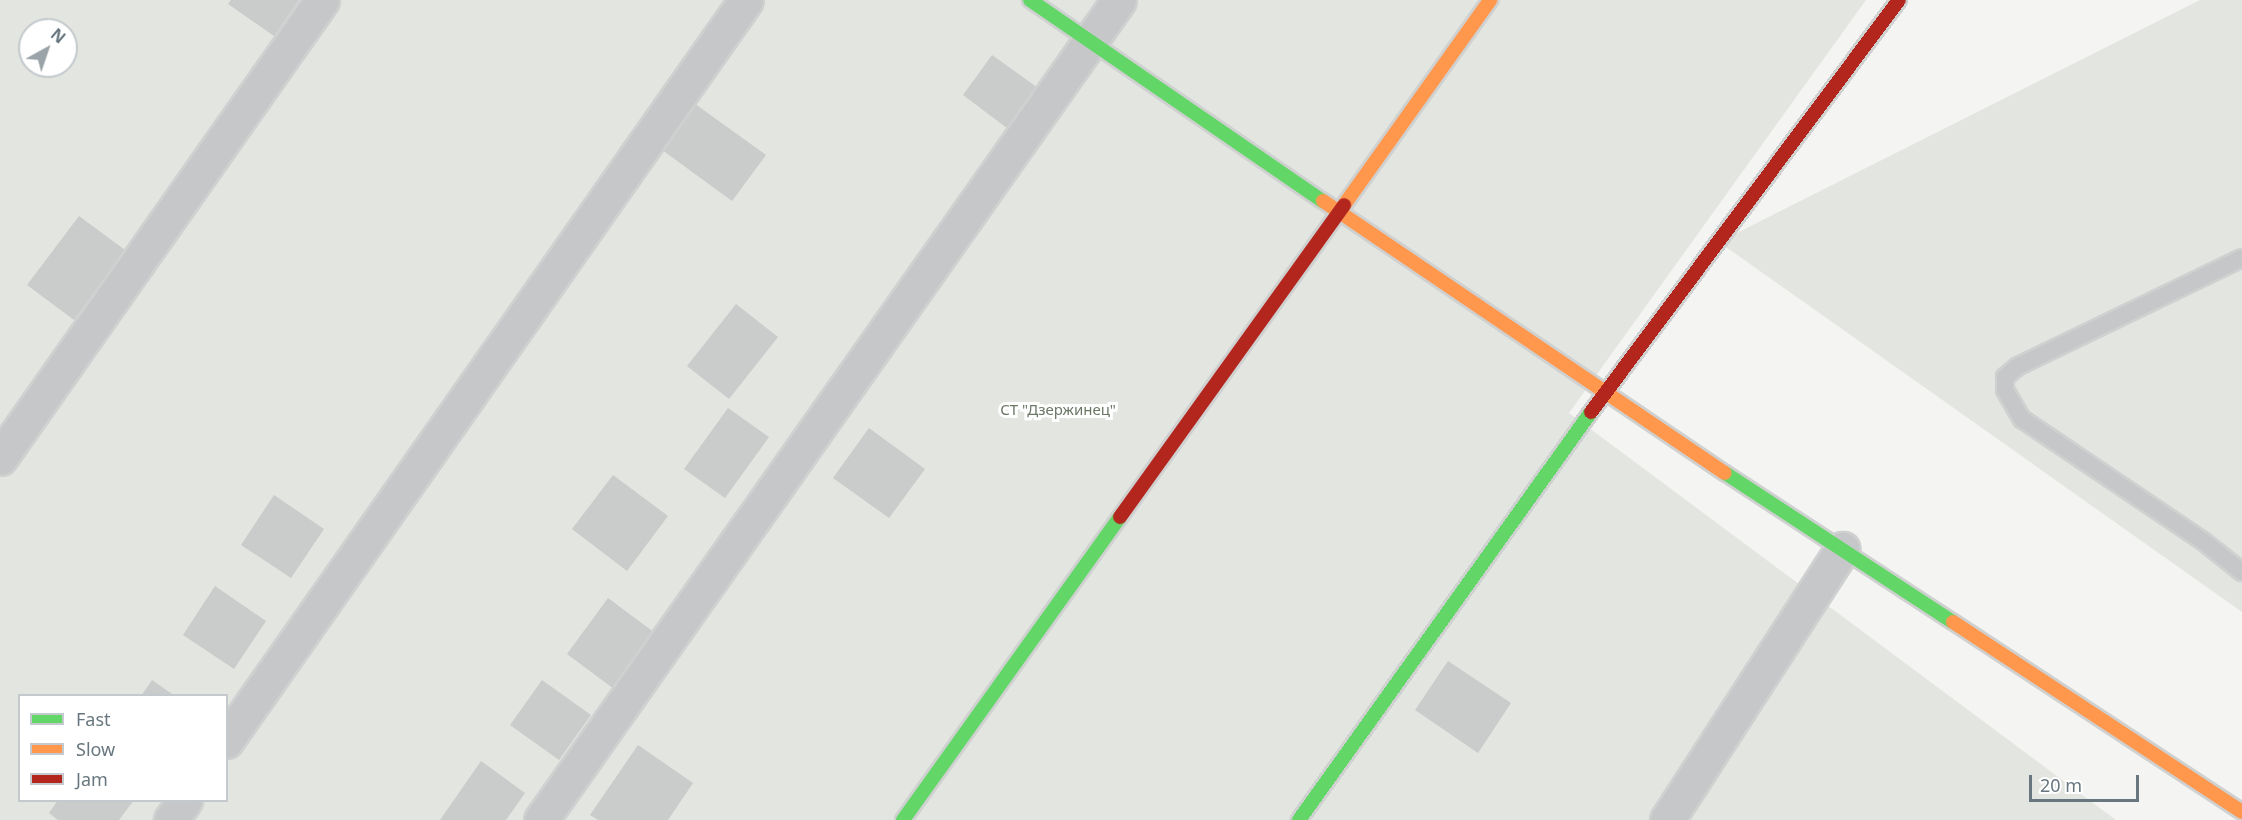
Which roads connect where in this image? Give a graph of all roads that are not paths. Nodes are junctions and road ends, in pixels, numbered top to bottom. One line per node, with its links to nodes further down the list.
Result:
1 (322, 0): 11 (street)
2 (746, 0): 14 (street)
3 (1030, 0): 7 (street)
4 (1119, 0): 7 (street)
5 (1490, 0): 8 (street)
6 (1899, 0): 10 (street)
7 (1089, 43): 8 (street); 19 (street)
8 (1340, 212): 10 (street); 20 (street)
9 (2242, 258): 13 (lane)
10 (1604, 394): 12 (street); 21 (street)
11 (0, 458)
12 (1842, 549): 16 (street); 22 (street)
13 (2242, 572)
14 (228, 738)
15 (184, 802): 18 (street)
16 (2242, 812)
17 (2242, 818): 23 (street)
18 (171, 820)
19 (541, 820)
20 (903, 820)
21 (1299, 820)
22 (1667, 820)
23 (2238, 820)

